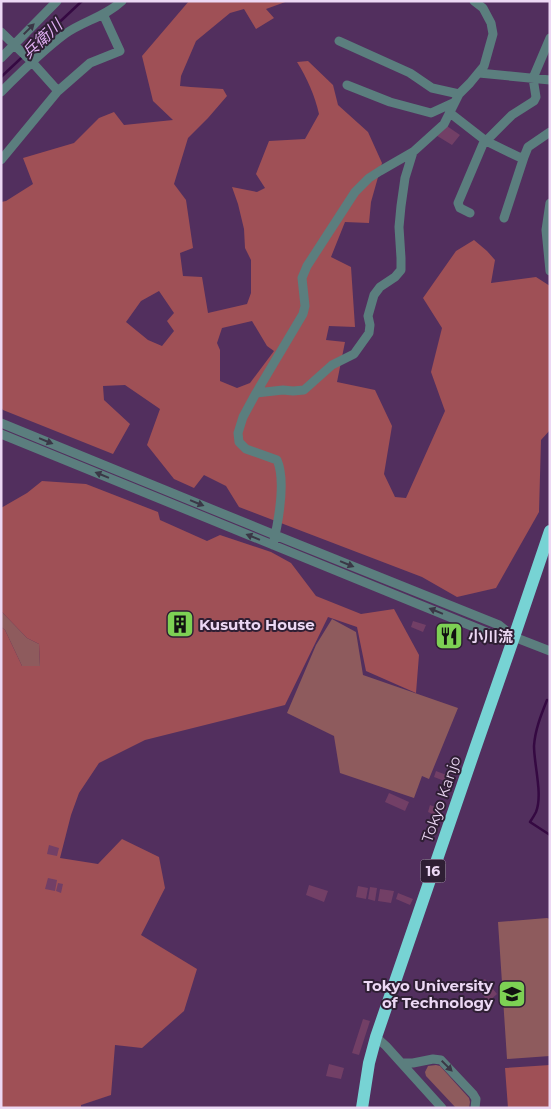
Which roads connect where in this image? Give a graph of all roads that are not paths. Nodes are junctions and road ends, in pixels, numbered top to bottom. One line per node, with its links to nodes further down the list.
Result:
1 (57, 1): 8 (street, one-way to 1)
2 (122, 1): 4 (street)
3 (474, 1): 11 (street)
4 (103, 14): 10 (street); 15 (street)
5 (1, 32): 8 (street)
6 (550, 38): 12 (street)
7 (339, 41): 17 (street)
8 (15, 46): 9 (street); 10 (street)
9 (1, 58)
10 (31, 61): 15 (street); 16 (street)
11 (479, 72): 12 (street); 17 (street)
12 (533, 78): 13 (street); 20 (street)
13 (550, 80)
14 (347, 85): 17 (street)
15 (58, 90): 23 (street)
16 (1, 92)
17 (457, 98): 18 (street)
18 (450, 113): 20 (street); 21 (street)
19 (550, 132): 22 (street)
20 (486, 141): 22 (street); 25 (street)
21 (413, 152): 28 (street); 28 (street)
22 (524, 157): 26 (street)
23 (1, 160)
24 (550, 203): 27 (street)
25 (470, 213)
26 (504, 218)
27 (550, 271)
28 (256, 393): 32 (street)
29 (1, 423): 32 (street, one-way to 32)
30 (1, 434): 33 (street, one-way to 30)
31 (550, 532): 34 (highway, Tokyo Kanjo / 16)
32 (275, 536): 33 (street); 34 (street, one-way to 34)
33 (273, 545): 34 (street, one-way to 33)
34 (514, 637): 35 (street); 36 (highway, Tokyo Kanjo / 16)
35 (550, 651)
36 (376, 1037): 37 (street); 38 (highway, Tokyo Kanjo / 16)
37 (402, 1063): 39 (street); 40 (street, one-way to 40)
38 (362, 1108)
39 (442, 1108)
40 (475, 1108)

